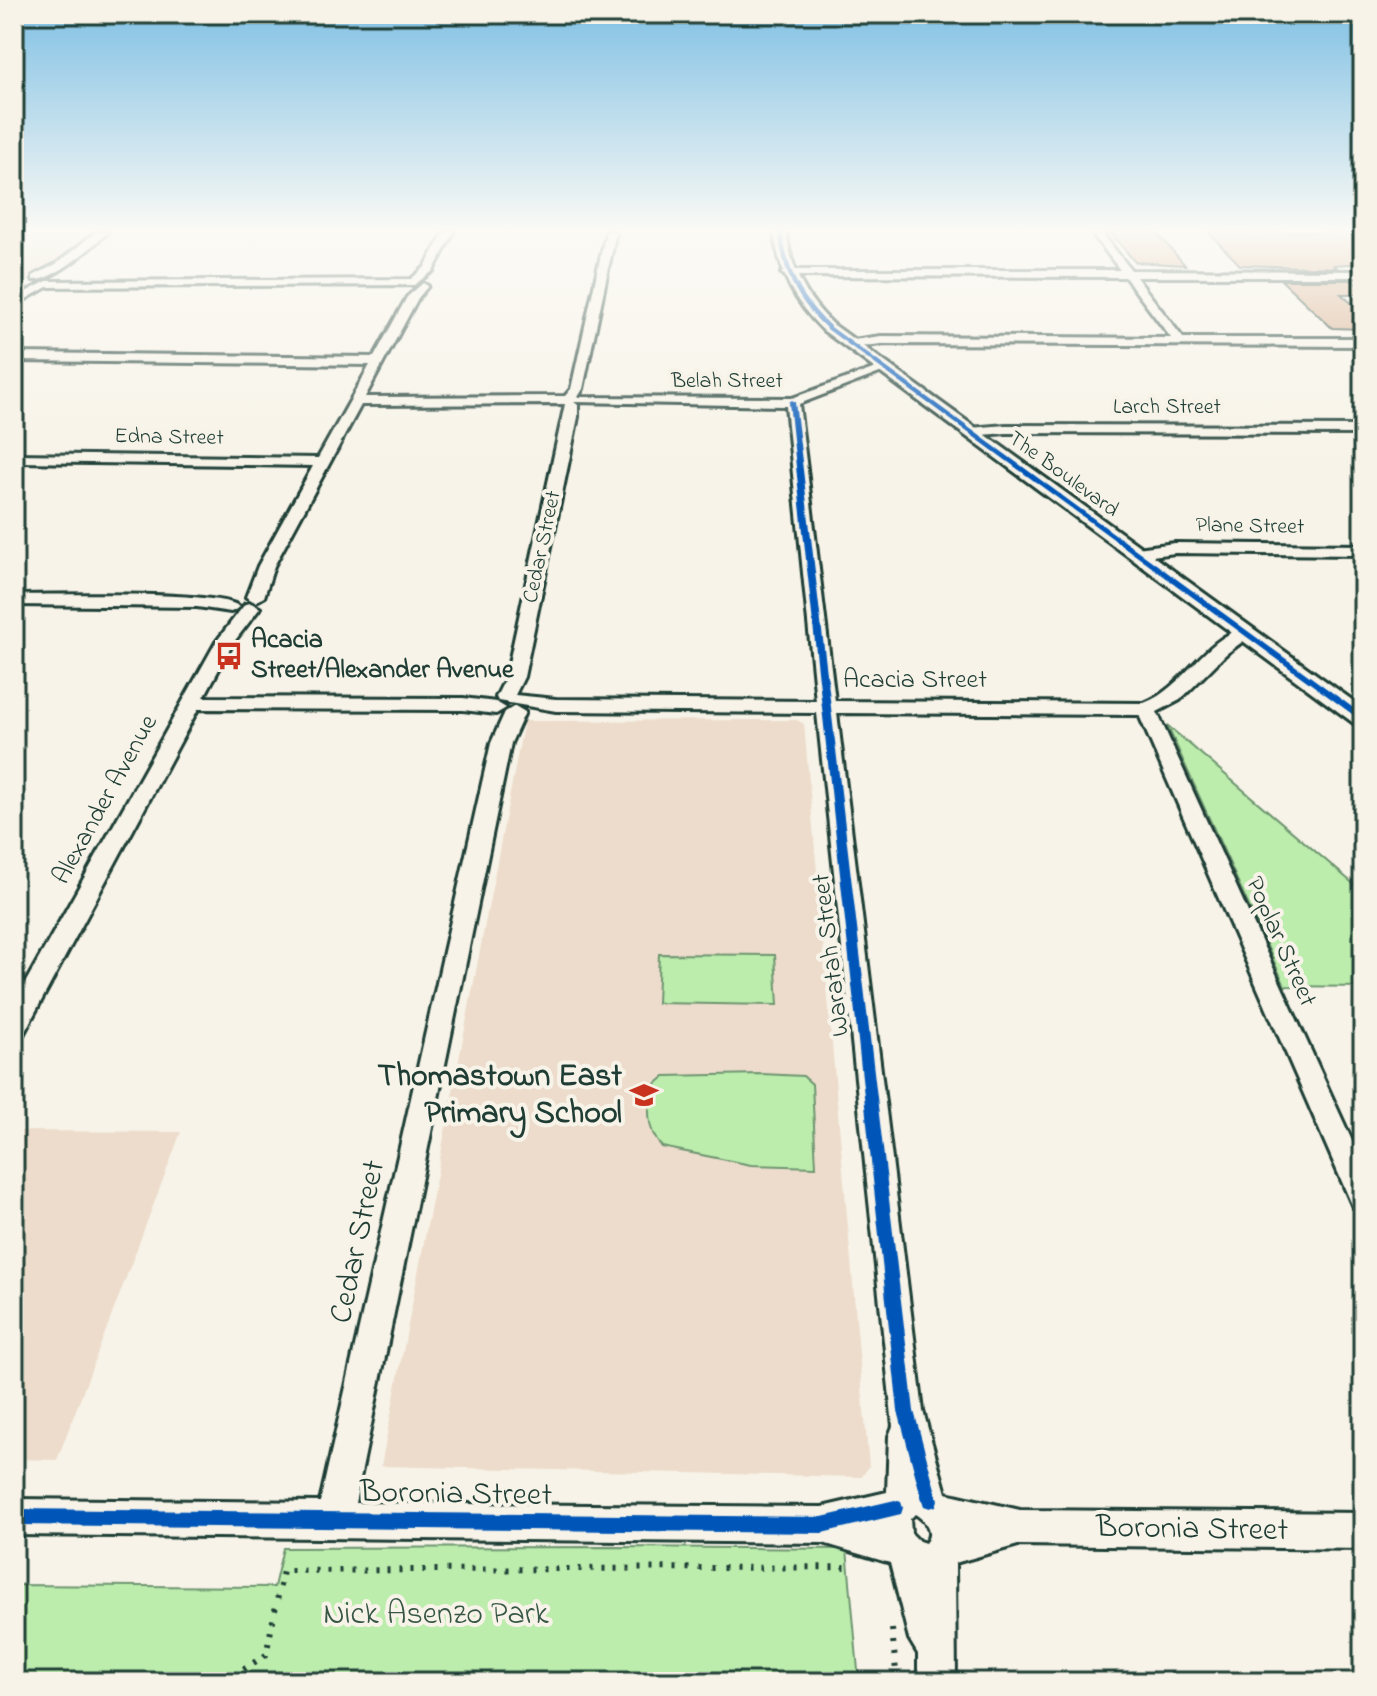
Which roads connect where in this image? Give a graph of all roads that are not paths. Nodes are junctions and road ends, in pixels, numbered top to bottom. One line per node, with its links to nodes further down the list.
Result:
1 (403, 311): 9 (street, Alexander Avenue)
2 (594, 311): 12 (street, Cedar Street)
3 (812, 311): 7 (street, The Boulevard)
4 (1156, 311): 5 (street)
5 (1180, 342): 6 (street); 7 (street)
6 (1363, 342)
7 (850, 344): 10 (street, The Boulevard)
8 (14, 357): 9 (street)
9 (378, 361): 11 (street, Alexander Avenue)
10 (884, 369): 13 (street, Belah Street); 15 (street, The Boulevard)
11 (356, 401): 12 (street, Belah Street); 17 (street, Alexander Avenue)
12 (574, 402): 13 (street, Belah Street); 24 (street, Cedar Street)
13 (792, 402): 25 (street, Waratah Street)
14 (1363, 430): 15 (street, Larch Street)
15 (970, 432): 19 (street, The Boulevard)
16 (14, 458): 17 (street, Edna Street)
17 (324, 462): 21 (street, Alexander Avenue)
18 (1363, 550): 19 (street, Plane Street)
19 (1137, 553): 22 (street, The Boulevard)
20 (14, 600): 21 (street)
21 (241, 603): 23 (street, Alexander Avenue)
22 (1245, 633): 26 (street); 27 (street, The Boulevard)
23 (191, 703): 24 (street, Acacia Street); 28 (street, Alexander Avenue)
24 (509, 705): 25 (street, Acacia Street); 32 (street, Cedar Street)
25 (827, 707): 26 (street, Acacia Street); 30 (street, Waratah Street)
26 (1146, 709): 29 (street, Poplar Street)
27 (1363, 719)
28 (14, 1027)
29 (1363, 1197)
30 (917, 1504): 33 (street, Boronia Street); 34 (street, Boronia Street); 36 (street); 36 (street)
31 (14, 1517): 32 (street, Boronia Street)
32 (334, 1520): 33 (street, Boronia Street)
33 (822, 1525): 36 (street, Boronia Street)
34 (1020, 1528): 35 (street, Boronia Street); 36 (street, Boronia Street)
35 (1363, 1531)
36 (921, 1552): 37 (street)
37 (936, 1672)

